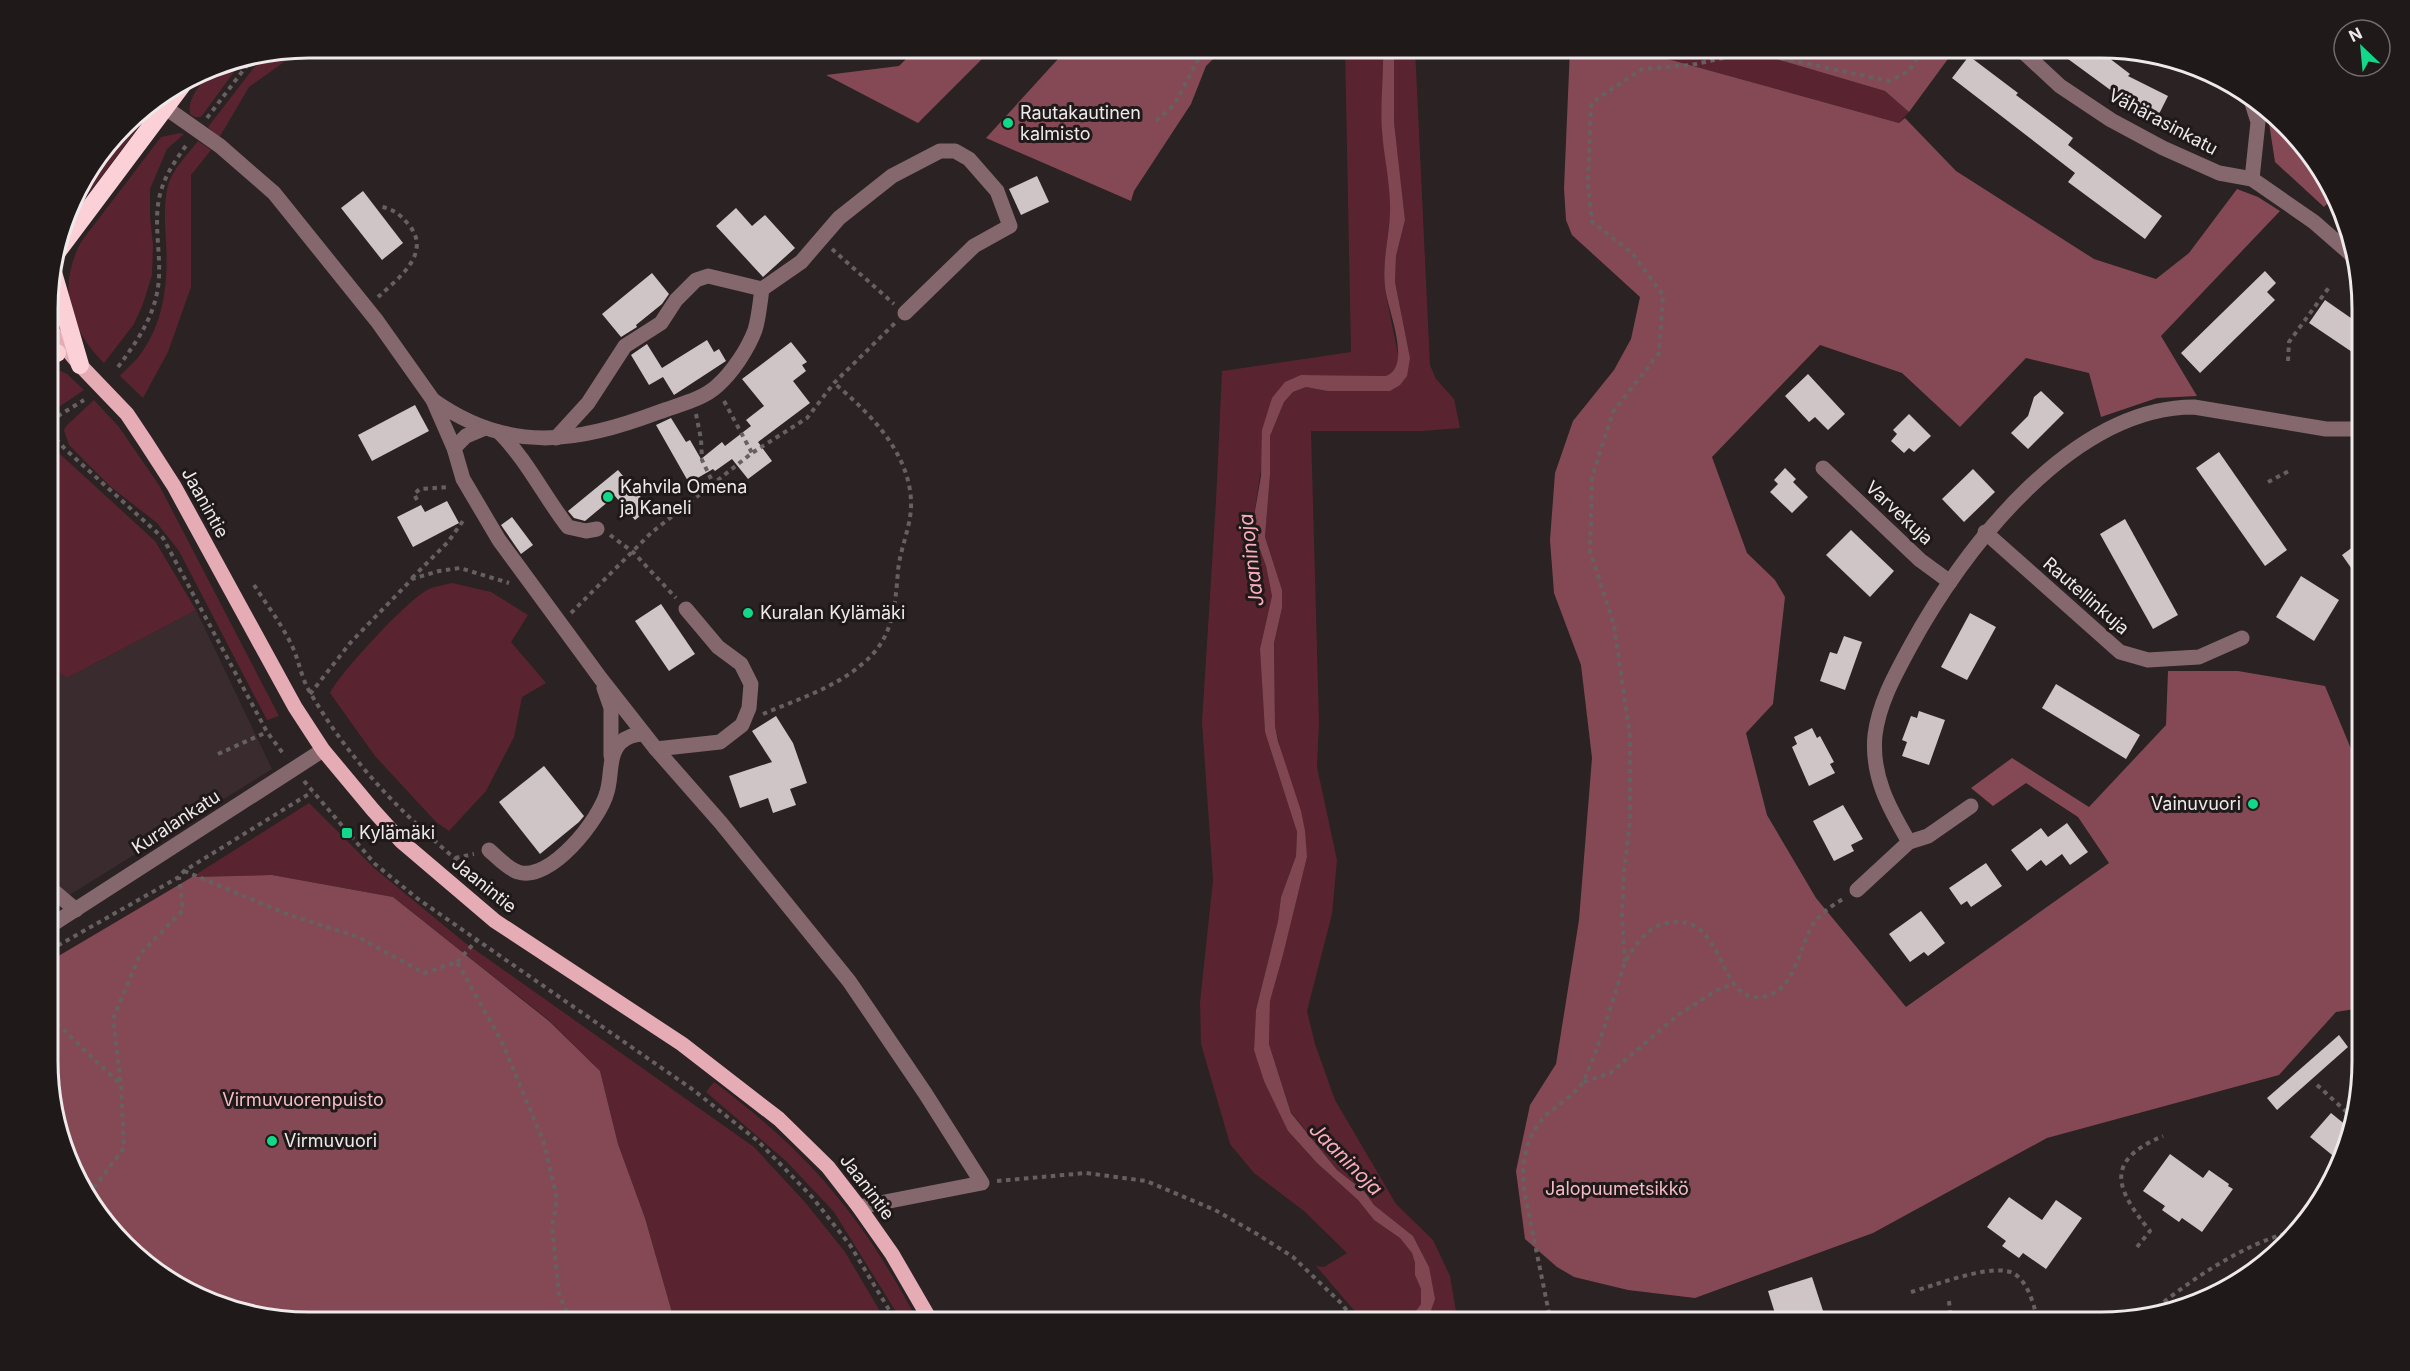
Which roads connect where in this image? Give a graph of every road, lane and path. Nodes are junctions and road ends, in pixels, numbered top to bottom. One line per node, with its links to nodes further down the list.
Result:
1 (1198, 58): 10 (path)
2 (1723, 58): 81 (path)
3 (1780, 58): 4 (path)
4 (1917, 58)
5 (2030, 58): 12 (street, Vähärasinkatu)
6 (246, 66): 11 (path)
7 (162, 106): 11 (street)
8 (156, 111): 14 (highway)
9 (2255, 111): 12 (street)
10 (1155, 121)
11 (198, 131): 20 (street); 26 (path)
12 (2252, 179): 16 (street, Vähärasinkatu)
13 (378, 206): 20 (path)
14 (71, 232)
15 (821, 239): 18 (street); 21 (path); 21 (street)
16 (2344, 247)
17 (2330, 286): 24 (path)
18 (762, 289): 28 (street); 35 (street)
19 (59, 293): 25 (highway)
20 (366, 307): 30 (street)
21 (905, 314): 27 (path)
22 (58, 339): 25 (main road, Jaanintie)
23 (58, 354): 25 (main road, Jaanintie)
24 (2288, 361)
25 (80, 365): 65 (main road, Jaanintie)
26 (118, 367)
27 (834, 383): 38 (path); 60 (path)
28 (717, 387): 31 (street); 38 (path)
29 (84, 400): 32 (path)
30 (433, 400): 34 (street); 37 (street)
31 (692, 400): 35 (street); 42 (path)
32 (58, 416)
33 (2352, 429): 49 (street)
34 (492, 430): 35 (street); 37 (street); 48 (street)
35 (556, 438)
36 (58, 440): 61 (path)
37 (454, 448): 54 (street)
38 (752, 453): 42 (path)
39 (1823, 468): 52 (street, Varvekuja)
40 (2289, 471): 41 (path)
41 (2268, 482)
42 (714, 485): 50 (path)
43 (454, 497): 44 (path)
44 (417, 500)
45 (459, 507): 46 (path)
46 (465, 518): 47 (path); 51 (path)
47 (470, 525)
48 (597, 529): 50 (path)
49 (1985, 532): 52 (street); 57 (street, Rautellinkuja)
50 (633, 552): 55 (path); 56 (path)
51 (412, 579): 54 (path); 59 (path)
52 (1950, 582): 69 (street)
53 (254, 585): 59 (path)
54 (542, 600): 56 (street)
55 (686, 609): 60 (street)
56 (560, 624): 58 (street)
57 (2242, 638)
58 (601, 679): 62 (street); 67 (street)
59 (310, 694): 72 (path)
60 (743, 723): 63 (street)
61 (267, 732): 64 (path); 66 (path)
62 (644, 734): 63 (street); 67 (street)
63 (656, 748): 89 (street)
64 (280, 750)
65 (323, 750): 76 (street, Kuralankatu); 91 (main road, Jaanintie)
66 (218, 754)
67 (611, 762): 70 (street)
68 (1971, 806): 69 (street)
69 (1908, 842): 74 (street)
70 (489, 850)
71 (184, 871): 73 (path); 78 (path); 80 (path)
72 (472, 873)
73 (179, 877): 79 (path); 86 (path)
74 (1857, 890): 82 (path)
75 (58, 895): 76 (street)
76 (76, 910): 77 (street, Kuralankatu)
77 (58, 921)
78 (476, 941): 80 (path); 98 (path)
79 (58, 945)
80 (457, 962): 97 (path)
81 (1625, 962): 82 (path); 84 (path)
82 (1734, 984): 84 (path)
83 (58, 1025): 86 (path)
84 (1583, 1083): 101 (path)
85 (2317, 1084): 87 (path)
86 (121, 1085): 90 (path)
87 (2347, 1112)
88 (2163, 1136): 93 (path)
89 (982, 1183): 91 (street); 100 (path)
90 (93, 1189)
91 (859, 1207): 99 (main road, Jaanintie)
92 (2282, 1235): 96 (path)
93 (2137, 1247)
94 (1911, 1292): 103 (path)
95 (1949, 1301): 102 (path)
96 (2160, 1306)
97 (567, 1312)
98 (890, 1312)
99 (926, 1312)
100 (1348, 1312)
101 (1549, 1312)
102 (1950, 1312)
103 (2034, 1312)

